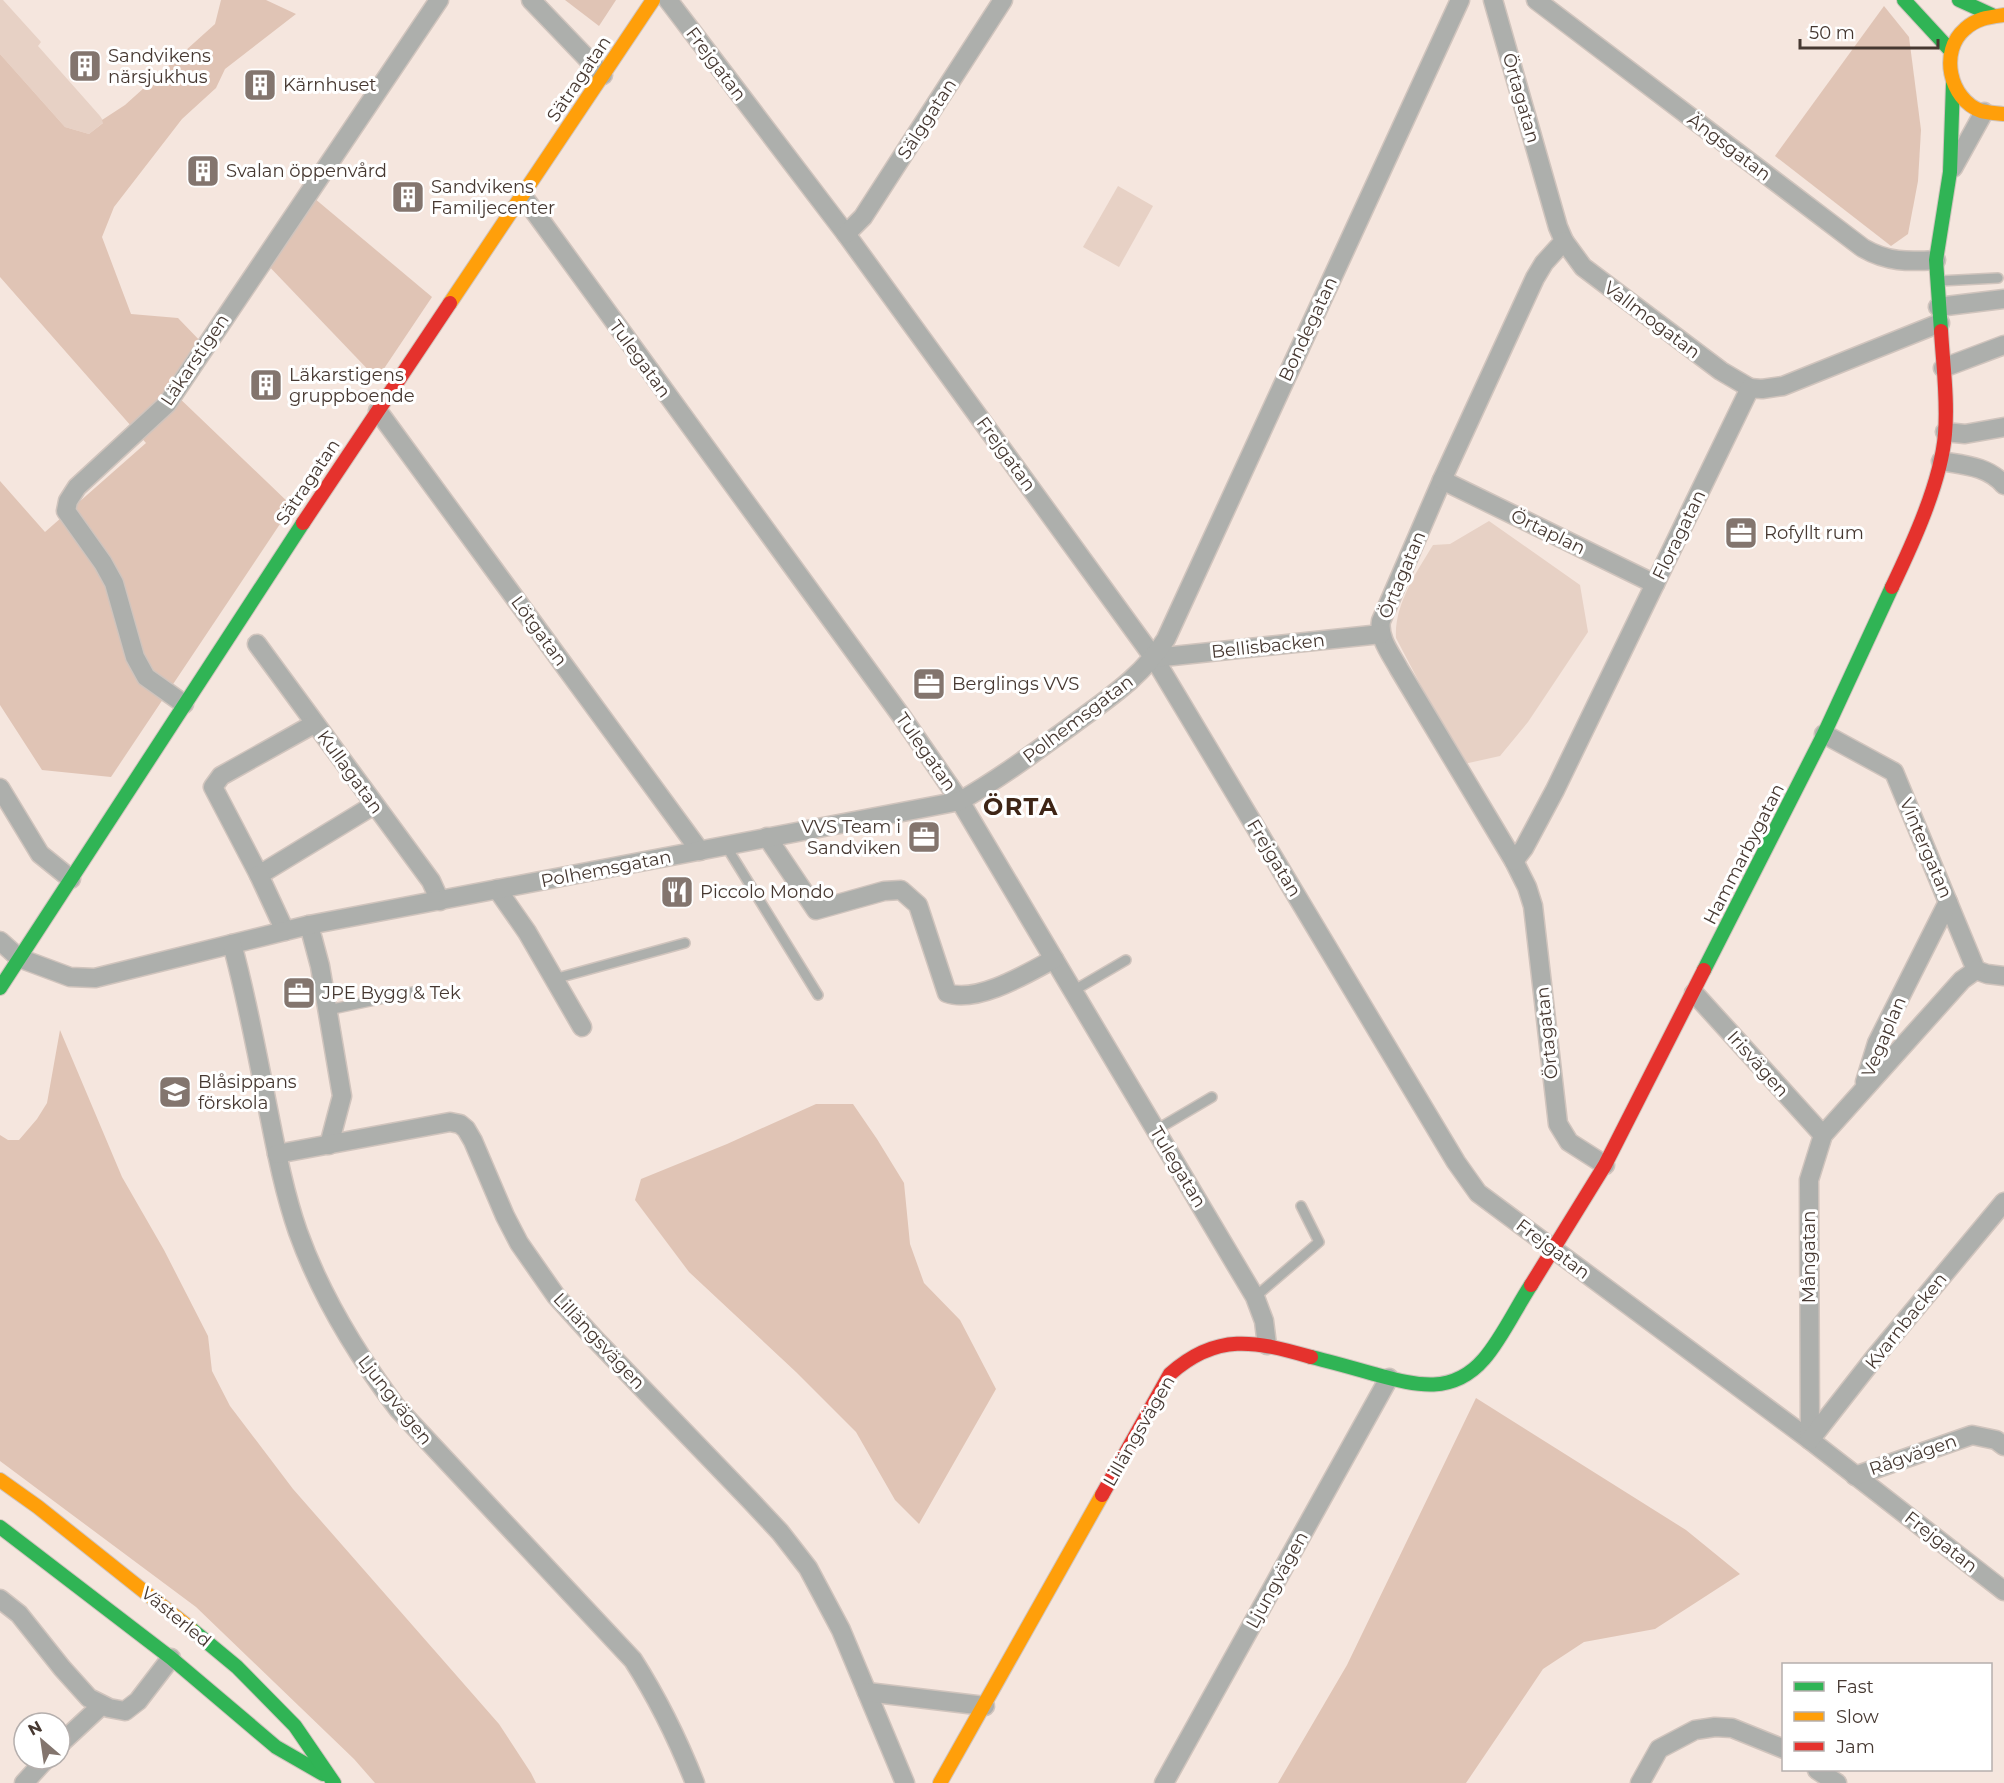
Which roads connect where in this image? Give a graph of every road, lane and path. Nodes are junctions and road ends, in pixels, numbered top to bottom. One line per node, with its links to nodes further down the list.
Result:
1 (439, 0): 39 (street, Läkarstigen)
2 (531, 0): 13 (street)
3 (653, 0): 13 (street, Sätragatan)
4 (668, 0): 19 (street, Frejgatan)
5 (1003, 0): 19 (street, Sälggatan)
6 (1460, 0): 38 (street, Bondegatan)
7 (1493, 0): 20 (street, Örtagatan)
8 (1536, 0): 21 (street, Ängsgatan)
9 (1904, 0): 12 (street)
10 (1959, 0): 11 (street)
11 (1998, 15): 12 (street)
12 (1951, 51): 14 (street, Hammarbygatan)
13 (603, 75): 18 (street, Sätragatan)
14 (1953, 84): 15 (street); 17 (street, Hammarbygatan)
15 (1983, 112): 16 (street); 17 (street)
16 (2004, 114)
17 (1950, 172): 21 (street, Hammarbygatan)
18 (523, 196): 29 (street, Sätragatan); 43 (street, Tulegatan)
19 (846, 234): 38 (street, Frejgatan)
20 (1564, 241): 28 (street, Vallmogatan); 33 (street, Örtagatan)
21 (1936, 260): 23 (street, Hammarbygatan)
22 (1998, 278): 23 (lane)
23 (1937, 281): 25 (street, Hammarbygatan)
24 (2004, 299): 25 (street)
25 (1939, 315): 27 (street, Hammarbygatan); 28 (street)
26 (2004, 345): 27 (street)
27 (1943, 368): 31 (street, Hammarbygatan)
28 (1750, 388): 35 (street, Floragatan)
29 (378, 411): 39 (street, Sätragatan); 47 (street, Lötgatan)
30 (2004, 426): 31 (street)
31 (1945, 432): 32 (street, Hammarbygatan)
32 (1941, 462): 34 (street); 41 (street, Hammarbygatan)
33 (1442, 480): 35 (street, Örtaplan); 36 (street, Örtagatan)
34 (2004, 485)
35 (1654, 584): 48 (street, Floragatan)
36 (1381, 634): 38 (street, Bellisbacken); 48 (street, Örtagatan)
37 (257, 644): 40 (street, Kullagatan)
38 (1154, 658): 43 (street, Polhemsgatan); 81 (street, Frejgatan)
39 (183, 704): 50 (street, Sätragatan)
40 (314, 724): 44 (street, Kullagatan); 49 (street)
41 (1824, 734): 53 (street, Vintergatan); 68 (street, Hammarbygatan)
42 (0, 788): 50 (street)
43 (960, 801): 45 (street, Polhemsgatan); 60 (street, Tulegatan)
44 (374, 805): 49 (street); 52 (street, Kullagatan)
45 (767, 837): 46 (street, Polhemsgatan); 60 (street)
46 (726, 846): 47 (street, Polhemsgatan); 69 (lane)
47 (700, 851): 51 (street, Polhemsgatan)
48 (1514, 861): 78 (street, Örtagatan)
49 (259, 875): 55 (street)
50 (71, 879): 59 (street, Sätragatan)
51 (497, 889): 52 (street, Polhemsgatan); 64 (street)
52 (440, 901): 54 (street, Polhemsgatan)
53 (1948, 902): 62 (street, Vintergatan); 72 (street, Vegaplan)
54 (309, 926): 55 (street, Polhemsgatan); 70 (street)
55 (285, 931): 58 (street, Polhemsgatan)
56 (0, 941): 59 (street, Polhemsgatan)
57 (684, 943): 64 (lane)
58 (232, 944): 59 (street, Polhemsgatan); 77 (street, Ljungvägen)
59 (20, 958): 65 (street, Sätragatan)
60 (1054, 959): 66 (street, Tulegatan)
61 (1126, 960): 66 (lane)
62 (1976, 970): 63 (street); 72 (street, Vegaplan)
63 (2004, 976)
64 (554, 979): 71 (street)
65 (0, 988)
66 (1073, 991): 74 (street, Tulegatan)
67 (413, 992): 70 (lane)
68 (1694, 993): 75 (street, Irisvägen); 78 (street, Hammarbygatan)
69 (818, 995)
70 (328, 1010): 76 (street)
71 (582, 1027)
72 (1862, 1090): 75 (street, Mångatan)
73 (1212, 1097): 74 (lane)
74 (1156, 1130): 82 (street, Tulegatan)
75 (1823, 1135): 85 (street, Mångatan)
76 (328, 1144): 77 (street, Lillängsvägen); 93 (street, Lillängsvägen)
77 (277, 1154): 102 (street, Ljungvägen)
78 (1605, 1165): 81 (street, Hammarbygatan)
79 (2004, 1202): 85 (street, Kvarnbacken)
80 (1301, 1206): 82 (lane)
81 (1552, 1249): 84 (street, Lillängsvägen); 85 (street, Frejgatan)
82 (1255, 1297): 83 (street, Tulegatan)
83 (1267, 1345): 84 (street, Lillängsvägen); 95 (street, Lillängsvägen)
84 (1389, 1378): 105 (street, Ljungvägen)
85 (1810, 1440): 87 (street, Frejgatan)
86 (2004, 1446): 87 (street, Rågvägen)
87 (1855, 1476): 90 (street, Frejgatan)
88 (0, 1480): 100 (street, Västerled)
89 (0, 1527): 92 (street, Västerled)
90 (2004, 1592)
91 (0, 1599): 94 (street)
92 (171, 1658): 94 (street, Västerled); 100 (street, Västerled)
93 (867, 1692): 95 (street); 103 (street, Lillängsvägen)
94 (102, 1705): 96 (street)
95 (985, 1706): 104 (street, Lillängsvägen)
96 (72, 1733)
97 (1782, 1748): 106 (street)
98 (35, 1771): 101 (street)
99 (1819, 1771): 107 (street)
100 (331, 1780)
101 (24, 1783)
102 (695, 1783)
103 (905, 1783)
104 (940, 1783)
105 (1164, 1783)
106 (1640, 1783)
107 (1837, 1783)

